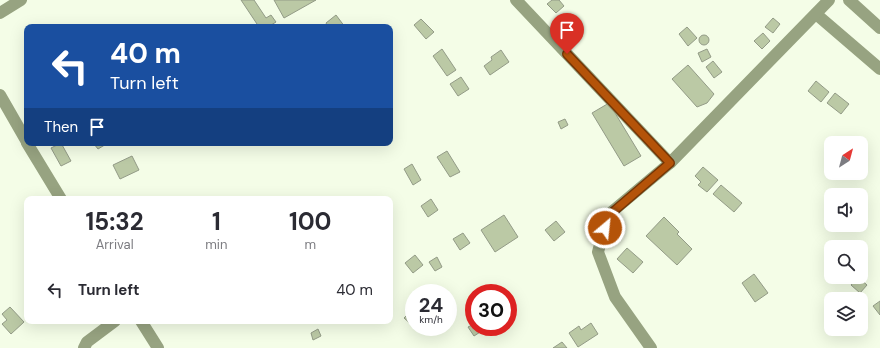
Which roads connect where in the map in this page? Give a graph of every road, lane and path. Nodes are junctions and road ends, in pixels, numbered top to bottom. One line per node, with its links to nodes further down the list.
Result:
1 (21, 0): 5 (street)
2 (516, 0): 12 (street)
3 (829, 0): 6 (street)
4 (849, 0): 7 (street)
5 (0, 14)
6 (816, 14): 8 (street); 12 (street)
7 (880, 28)
8 (880, 69)
9 (0, 95): 10 (street)
10 (24, 138)
11 (29, 146): 13 (street)
12 (670, 163): 18 (street)
13 (59, 196)
14 (111, 324): 16 (street)
15 (143, 324): 17 (street)
16 (84, 348)
17 (158, 348)
18 (651, 348)

